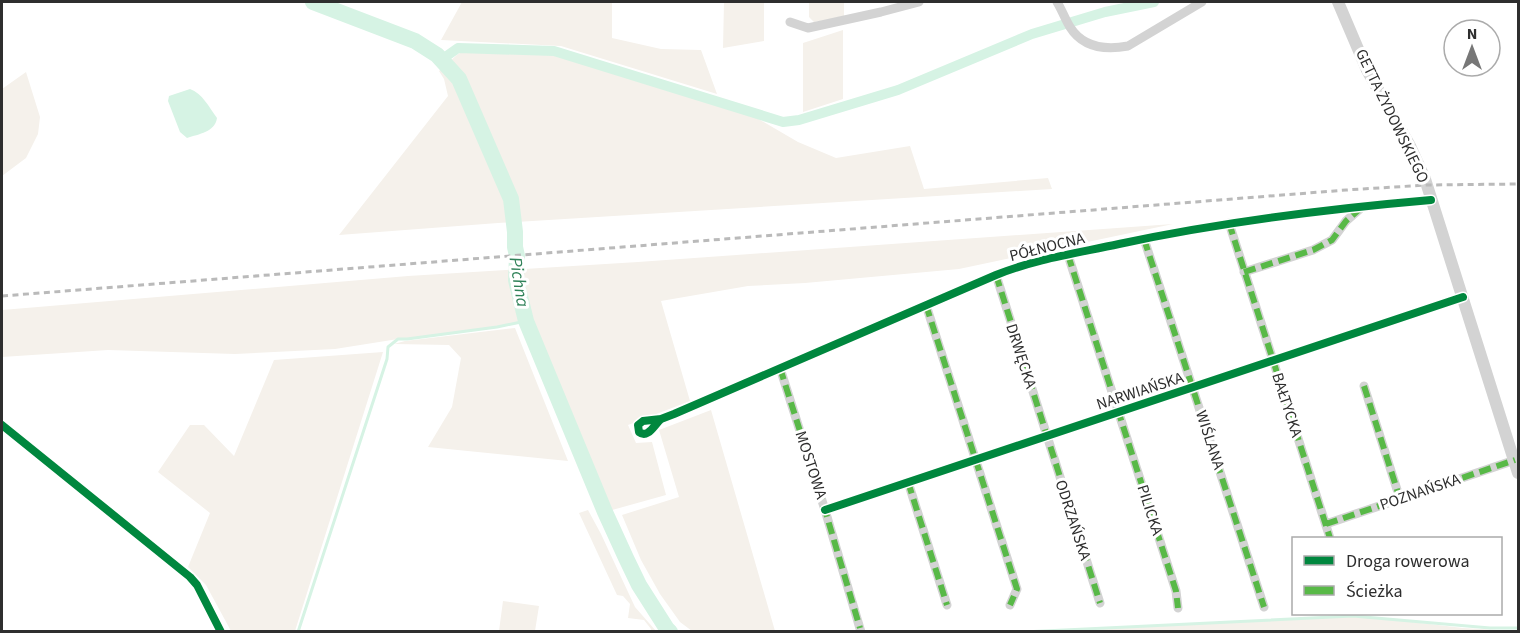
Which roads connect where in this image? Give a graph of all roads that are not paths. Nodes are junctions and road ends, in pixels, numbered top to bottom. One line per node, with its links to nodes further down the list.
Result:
1 (920, 2): 5 (street)
2 (1057, 2): 3 (street)
3 (1202, 2)
4 (1338, 2): 6 (street, GETTA ŻYDOWSKIEGO)
5 (790, 22)
6 (1431, 200): 7 (street, PÓŁNOCNA); 13 (street, GETTA ŻYDOWSKIEGO)
7 (1362, 207): 8 (street, PÓŁNOCNA); 11 (street)
8 (1229, 224): 9 (street, PÓŁNOCNA); 11 (street, BAŁTYCKA)
9 (1144, 239): 10 (street, PÓŁNOCNA); 18 (street, WIŚLANA)
10 (1068, 255): 12 (street, PÓŁNOCNA); 19 (street, PILICKA)
11 (1244, 272): 15 (street, BAŁTYCKA)
12 (996, 275): 14 (street, PÓŁNOCNA); 22 (street, DRWĘCKA)
13 (1463, 297): 15 (street, NARWIAŃSKA); 24 (street, GETTA ŻYDOWSKIEGO)
14 (926, 305): 16 (street, PÓŁNOCNA); 23 (street)
15 (1273, 361): 18 (street, NARWIAŃSKA); 28 (street, BAŁTYCKA)
16 (780, 368): 20 (street, PÓŁNOCNA); 27 (street, MOSTOWA)
17 (1364, 386): 26 (street)
18 (1193, 388): 19 (street, NARWIAŃSKA); 33 (street, WIŚLANA)
19 (1119, 413): 22 (street, NARWIAŃSKA); 34 (street, PILICKA)
20 (661, 419)
21 (2, 425): 35 (street)
22 (1047, 436): 23 (street, NARWIAŃSKA); 30 (street, ODRZAŃSKA)
23 (976, 460): 25 (street, NARWIAŃSKA); 32 (street)
24 (1517, 465): 26 (street, POZNAŃSKA)
25 (908, 482): 27 (street, NARWIAŃSKA); 31 (street)
26 (1400, 499): 28 (street, POZNAŃSKA)
27 (825, 510): 36 (street, MOSTOWA)
28 (1326, 524): 29 (street, BAŁTYCKA)
29 (1330, 537)
30 (1100, 603)
31 (947, 605)
32 (1010, 605)
33 (1264, 607)
34 (1178, 608)
35 (220, 632)
36 (861, 632)

